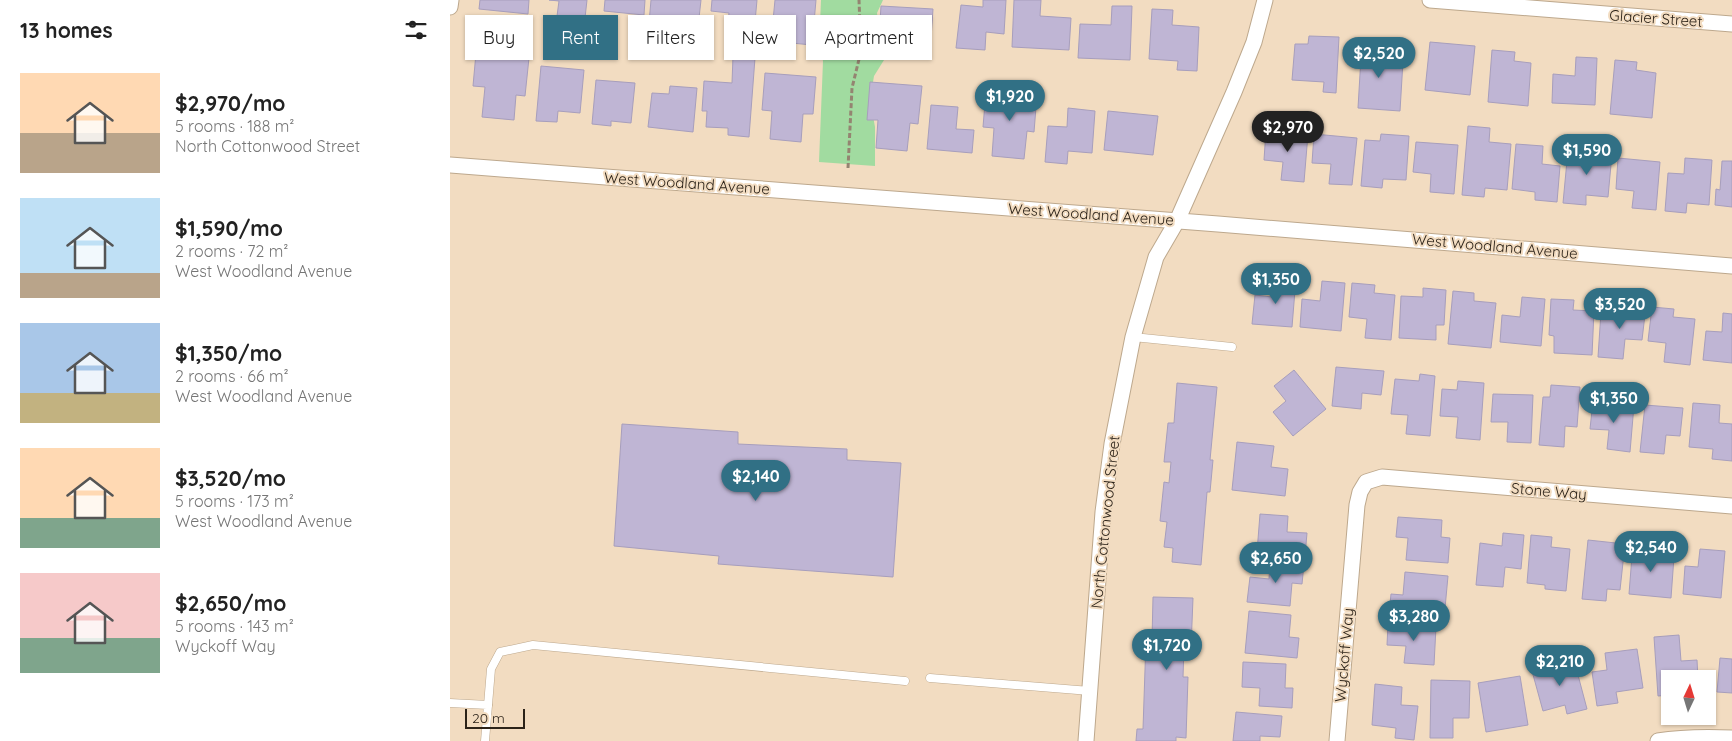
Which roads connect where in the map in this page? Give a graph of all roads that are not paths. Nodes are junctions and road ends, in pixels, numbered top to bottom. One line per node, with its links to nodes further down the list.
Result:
1 (451, 0): 4 (street)
2 (1266, 0): 7 (street, North Cottonwood Street)
3 (1430, 0): 5 (street, Glacier Street)
4 (450, 7)
5 (1732, 24)
6 (450, 165): 7 (street, West Woodland Avenue)
7 (1177, 221): 8 (street, West Woodland Avenue); 9 (street, North Cottonwood Street)
8 (1732, 266)
9 (1133, 337): 10 (lane); 15 (street, North Cottonwood Street)
10 (1232, 347)
11 (1366, 482): 12 (street, Stone Way); 21 (street, Wyckoff Way)
12 (1732, 506)
13 (930, 678): 15 (lane)
14 (905, 682): 17 (lane)
15 (1090, 691): 20 (street, North Cottonwood Street)
16 (450, 703): 17 (lane)
17 (488, 705): 19 (lane)
18 (1732, 738): 22 (street)
19 (485, 741)
20 (1086, 741)
21 (1337, 741)
22 (1658, 741)

